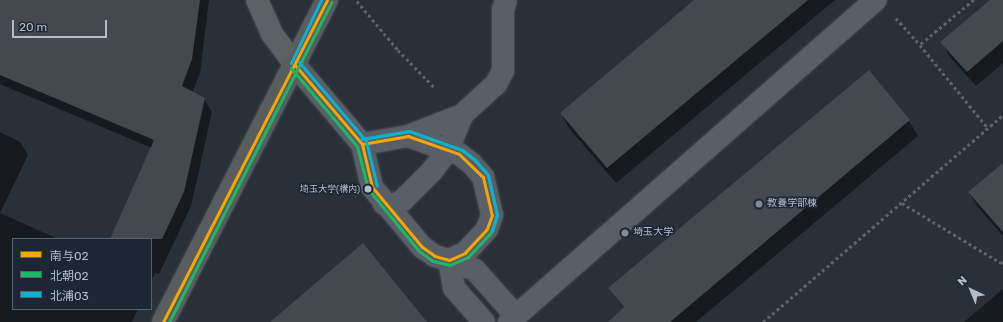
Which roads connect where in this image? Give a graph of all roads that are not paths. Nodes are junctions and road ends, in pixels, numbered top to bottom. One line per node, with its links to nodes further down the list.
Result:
1 (257, 0): 5 (main road)
2 (327, 0): 5 (highway)
3 (506, 0): 6 (lane)
4 (876, 0): 12 (lane)
5 (295, 65): 8 (lane); 13 (highway)
6 (462, 115): 7 (lane); 9 (lane)
7 (408, 136): 8 (lane); 9 (lane)
8 (362, 144): 10 (lane)
9 (448, 150): 10 (lane); 11 (lane)
10 (384, 204): 11 (lane)
11 (449, 260): 12 (lane); 14 (lane)
12 (512, 319)
13 (163, 322)
14 (484, 322)

